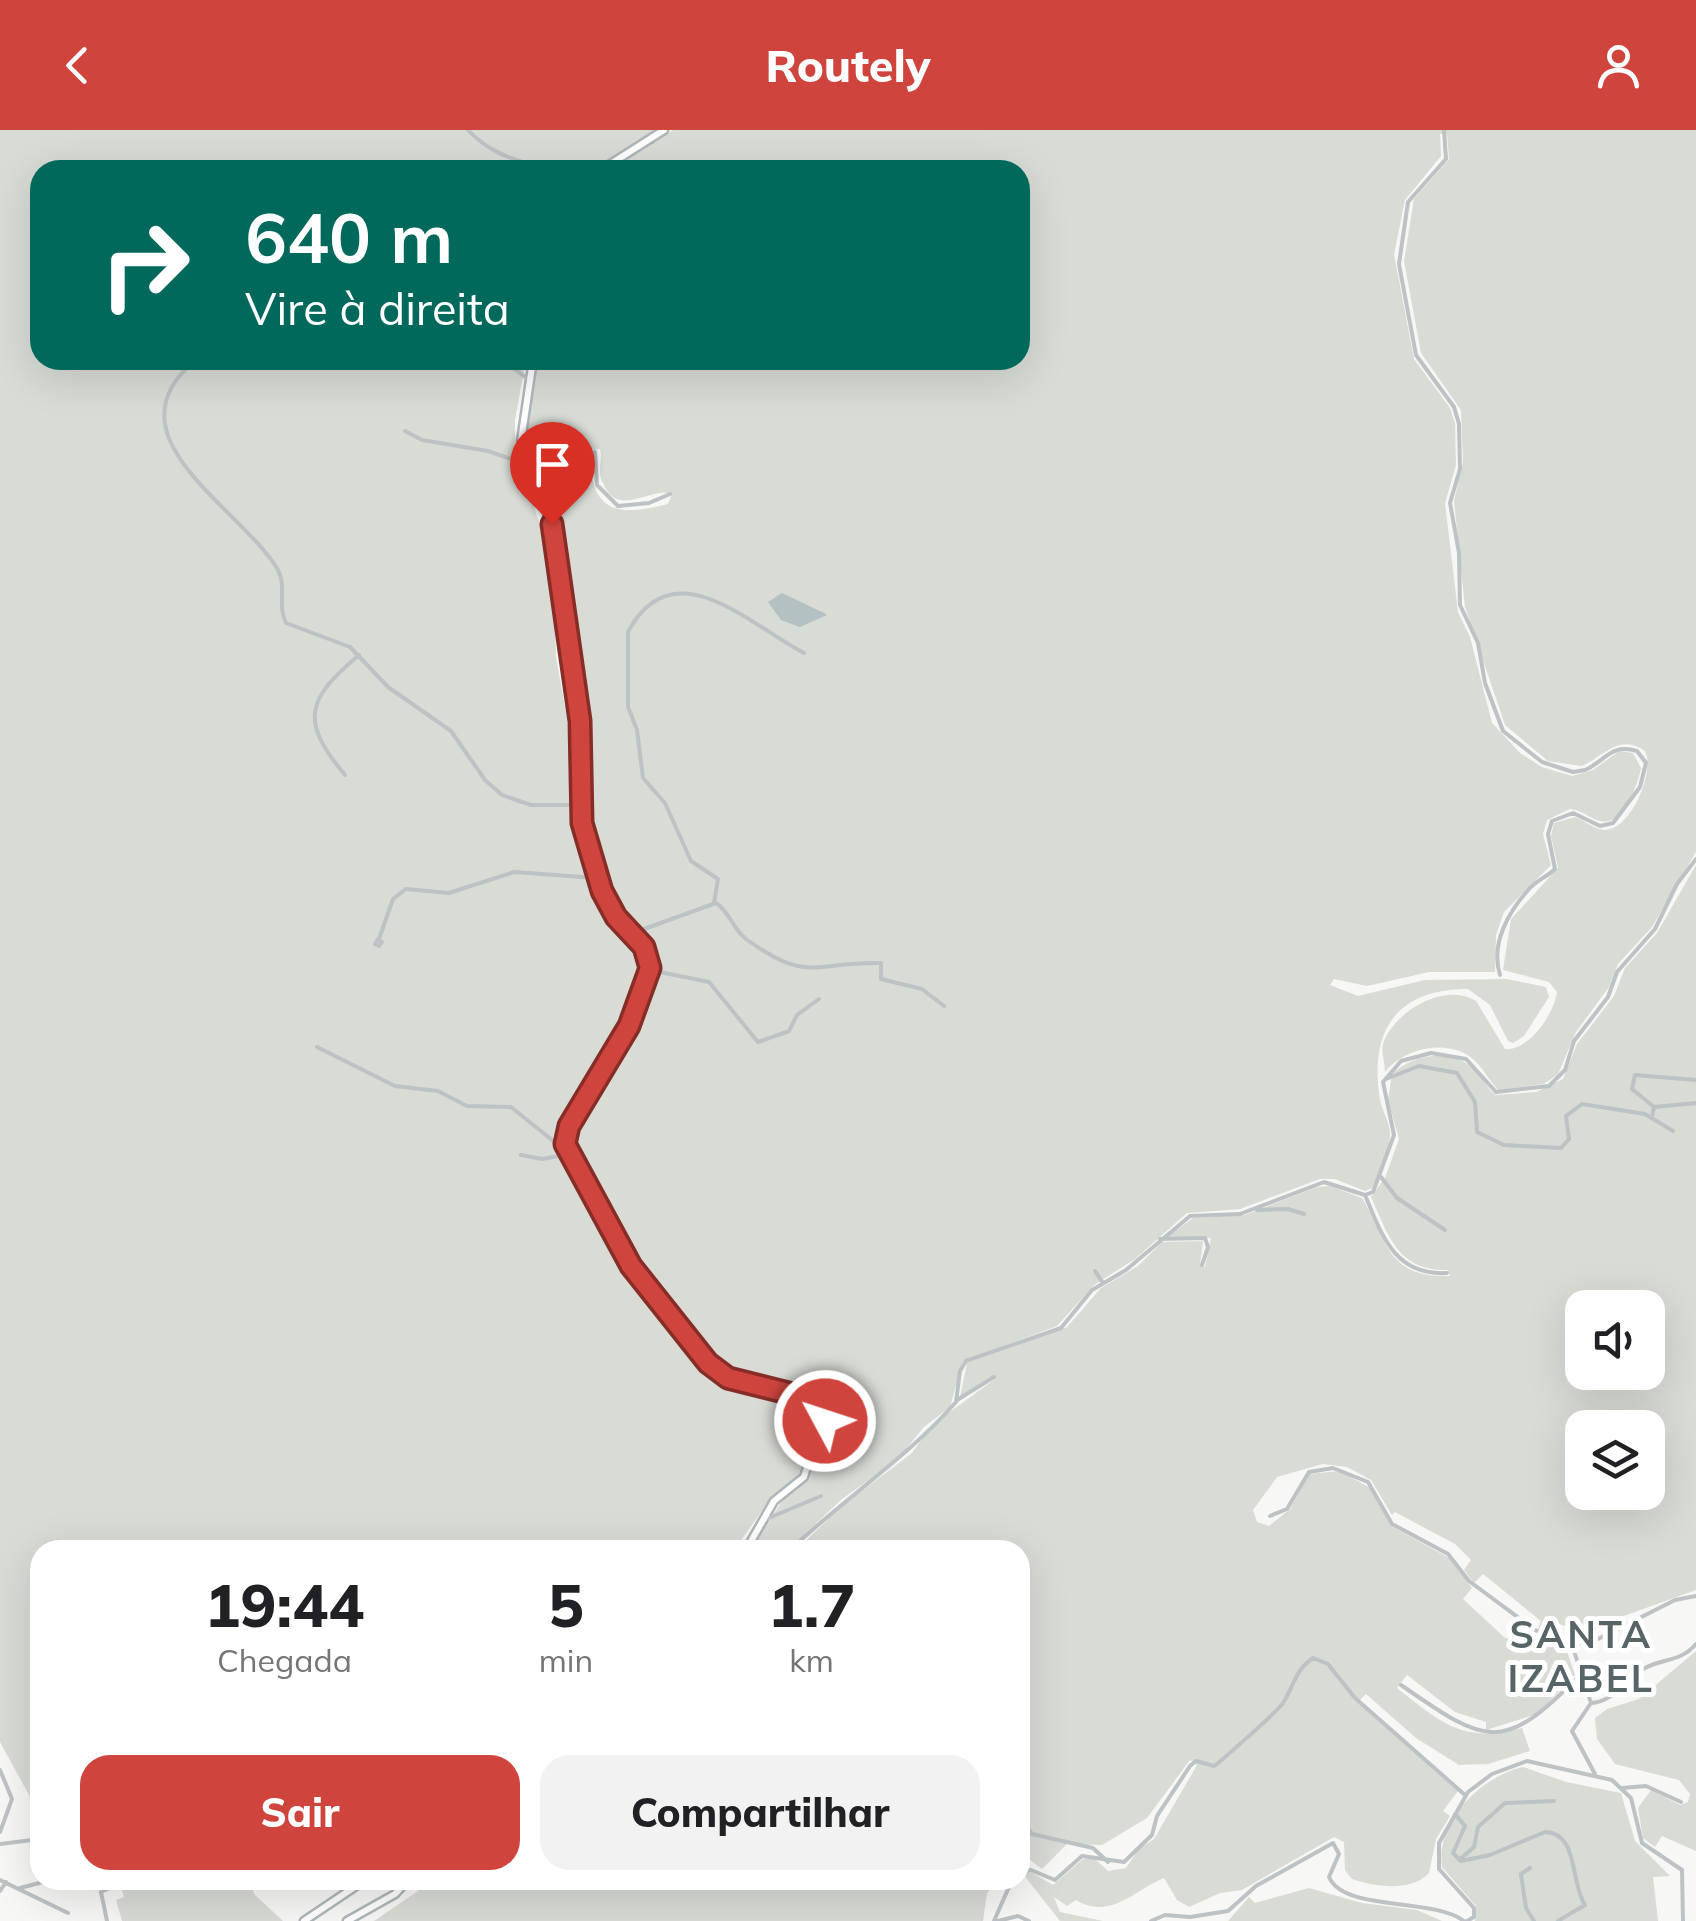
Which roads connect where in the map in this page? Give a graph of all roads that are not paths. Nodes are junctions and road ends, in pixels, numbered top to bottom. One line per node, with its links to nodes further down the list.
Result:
1 (468, 130): 4 (street)
2 (664, 130): 5 (street)
3 (1444, 130): 24 (street)
4 (510, 160)
5 (617, 160)
6 (186, 370): 15 (street)
7 (516, 370): 9 (street)
8 (533, 370): 9 (street)
9 (532, 382): 11 (street)
10 (406, 431): 12 (street)
11 (523, 450): 12 (street); 13 (street)
12 (526, 464): 17 (street)
13 (670, 494)
14 (804, 653): 20 (street)
15 (359, 656): 16 (street); 17 (street)
16 (344, 775)
17 (579, 806): 19 (street)
18 (1696, 860): 29 (street)
19 (596, 878): 21 (street); 22 (street)
20 (714, 903): 21 (street); 26 (street)
21 (633, 933): 23 (street)
22 (379, 939)
23 (650, 970): 25 (street); 34 (street)
24 (1500, 975)
25 (819, 1000)
26 (944, 1006)
27 (317, 1047): 34 (street)
28 (1696, 1080): 31 (street)
29 (1383, 1082): 32 (street); 36 (street)
30 (1696, 1103): 31 (street)
31 (1654, 1107): 32 (street)
32 (1652, 1118): 33 (street)
33 (1674, 1131)
34 (570, 1154): 35 (street); 50 (street)
35 (521, 1155)
36 (1380, 1177): 37 (street); 40 (street)
37 (1365, 1195): 38 (street); 44 (street)
38 (1252, 1210): 39 (street); 41 (street)
39 (1304, 1214)
40 (1445, 1230)
41 (1160, 1239): 42 (street); 45 (street)
42 (1202, 1264)
43 (1095, 1271): 45 (street)
44 (1447, 1272)
45 (1102, 1283): 47 (street)
46 (994, 1378): 47 (street)
47 (956, 1401): 52 (street)
48 (821, 1496): 50 (street)
49 (1270, 1516): 55 (street)
50 (764, 1520): 51 (street)
51 (752, 1540)
52 (801, 1540)
53 (1696, 1596): 55 (street)
54 (1696, 1644): 58 (street)
55 (1572, 1645): 56 (street)
56 (1580, 1676): 57 (street); 58 (street)
57 (1401, 1685)
58 (1590, 1702): 60 (street)
59 (0, 1770): 68 (street)
60 (1595, 1774): 62 (street); 63 (street)
61 (1639, 1785): 62 (street); 64 (street); 66 (street)
62 (1622, 1788): 64 (street)
63 (1465, 1795): 67 (street); 73 (street)
64 (1630, 1797): 94 (street)
65 (1554, 1801): 72 (street)
66 (1681, 1802)
67 (1454, 1814): 72 (street); 85 (street)
68 (0, 1832)
69 (1030, 1833): 73 (street)
70 (30, 1840): 71 (street)
71 (0, 1844)
72 (1459, 1860): 93 (street)
73 (1108, 1862): 75 (street)
74 (1530, 1868): 92 (street)
75 (1030, 1870)
76 (3, 1881): 78 (street); 83 (street)
77 (30, 1885): 78 (street)
78 (20, 1888): 84 (street)
79 (104, 1890): 86 (street)
80 (351, 1890): 87 (street)
81 (399, 1890): 88 (street)
82 (1008, 1890): 89 (street)
83 (0, 1892)
84 (68, 1913)
85 (1469, 1920): 91 (street)
86 (108, 1921)
87 (304, 1921)
88 (347, 1921)
89 (996, 1921): 90 (street)
90 (1029, 1921)
91 (1151, 1921)
92 (1534, 1921)
93 (1558, 1921)
94 (1683, 1921)

